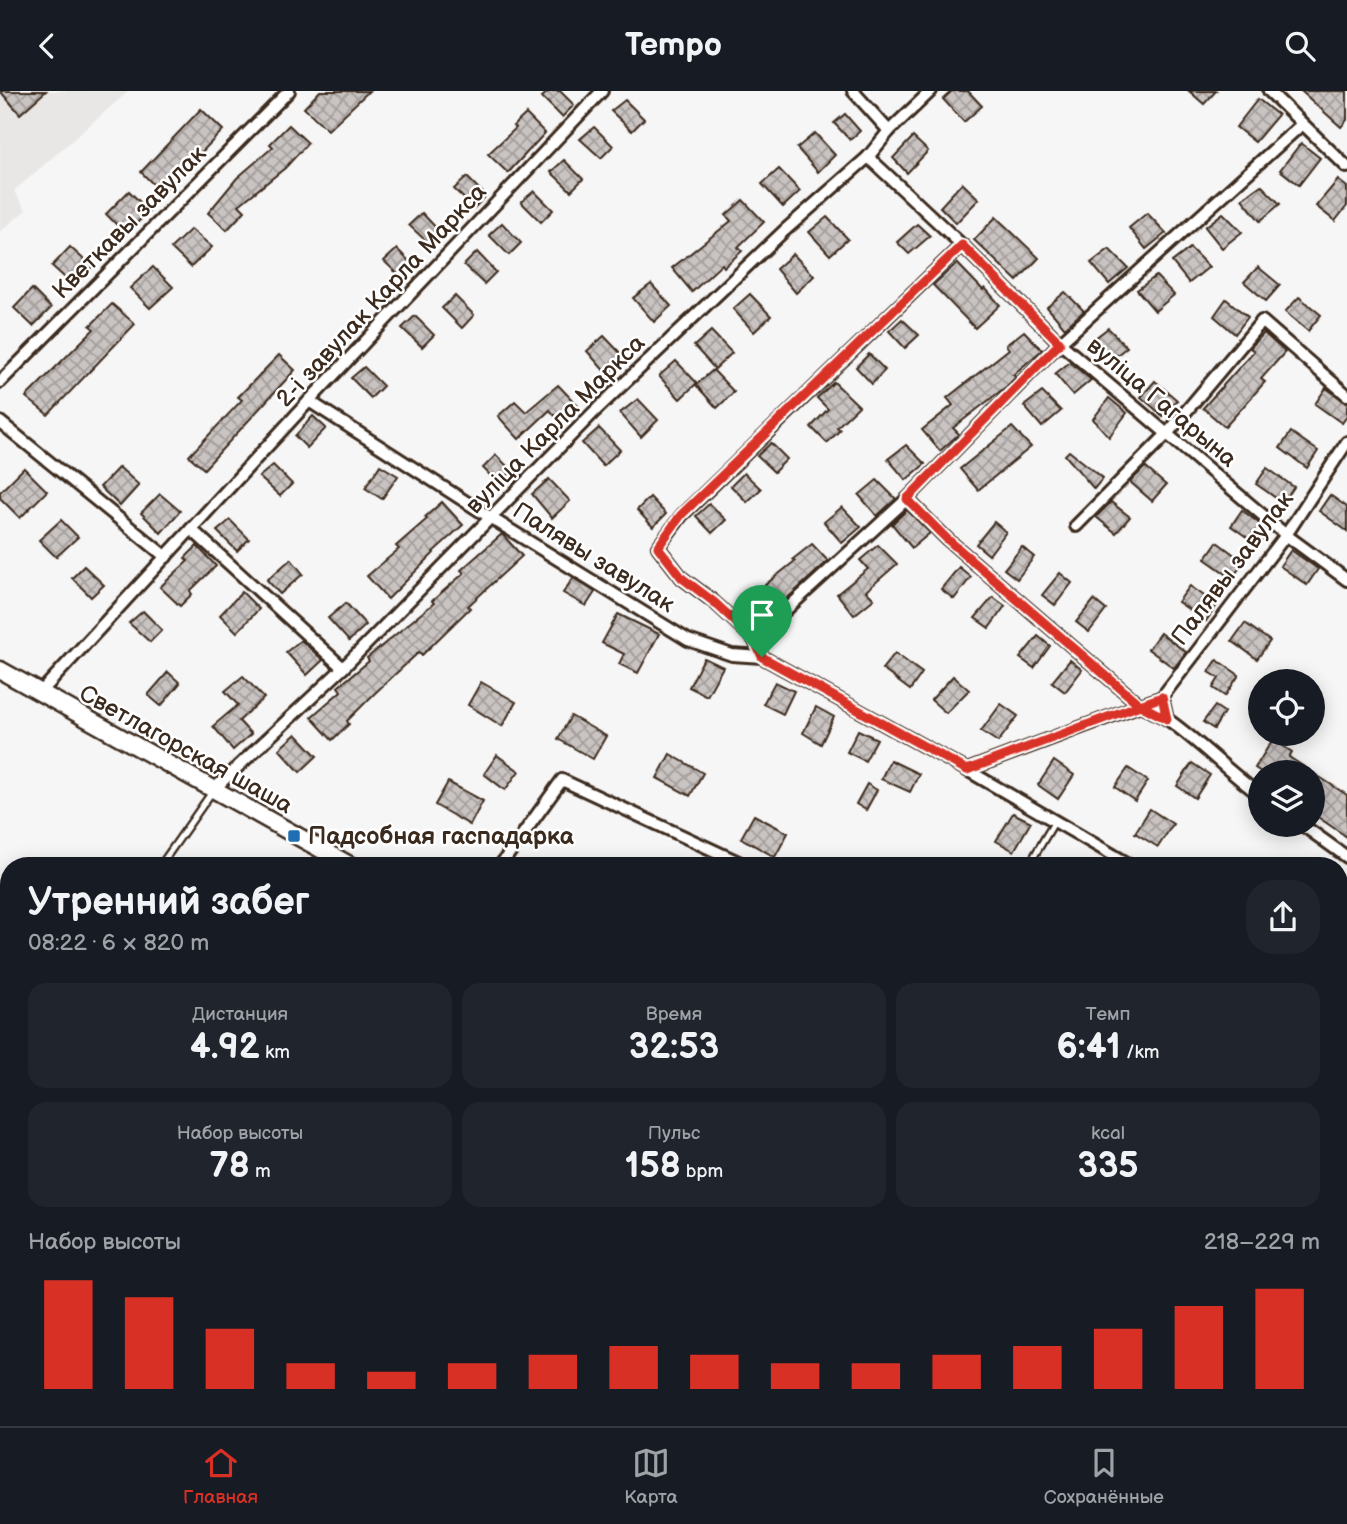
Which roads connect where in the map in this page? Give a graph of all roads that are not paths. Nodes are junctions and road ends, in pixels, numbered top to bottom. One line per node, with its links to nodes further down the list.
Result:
1 (289, 91): 12 (street, Кветкавы завулак)
2 (602, 91): 14 (street, 2-і завулак Карла Маркса)
3 (853, 91): 7 (street)
4 (931, 91): 7 (street, вуліца Карла Маркса)
5 (1269, 91): 6 (street)
6 (1302, 124): 9 (street); 11 (street)
7 (888, 131): 8 (street, вуліца Карла Маркса)
8 (868, 157): 10 (street, вуліца Гагарына); 19 (street, вуліца Карла Маркса)
9 (1347, 167)
10 (962, 245): 11 (street, вуліца Гагарына); 25 (street)
11 (1060, 343): 16 (street, вуліца Гагарына); 18 (street)
12 (0, 382)
13 (1347, 395): 16 (street)
14 (309, 401): 19 (street, Палявы завулак); 21 (street, 2-і завулак Карла Маркса)
15 (0, 422): 23 (street)
16 (1167, 433): 20 (street); 22 (street, вуліца Гагарына)
17 (1347, 442): 22 (street, Палявы завулак)
18 (907, 499): 25 (street); 31 (street)
19 (491, 518): 26 (street, Палявы завулак); 27 (street, вуліца Карла Маркса)
20 (1076, 526)
21 (191, 529): 23 (street, 2-і завулак Карла Маркса); 27 (street)
22 (1286, 535): 24 (street, вуліца Гагарына); 30 (street, Палявы завулак)
23 (166, 557): 29 (street, 2-і завулак Карла Маркса)
24 (1347, 580)
25 (754, 639): 26 (street)
26 (762, 657): 33 (street, Палявы завулак)
27 (343, 668): 35 (street, вуліца Карла Маркса)
28 (0, 670): 29 (main road, Светлагорская шаша)
29 (40, 693): 35 (main road, Светлагорская шаша)
30 (1162, 697): 31 (street); 32 (street)
31 (1140, 705): 32 (street); 33 (street)
32 (1167, 719): 34 (street)
33 (967, 770): 36 (street, Палявы завулак)
34 (1248, 786)
35 (213, 790): 38 (lane); 39 (main road, Светлагорская шаша)
36 (1055, 821): 42 (lane); 43 (street, Палявы завулак)
37 (1319, 837): 44 (street)
38 (166, 857)
39 (335, 857)
40 (506, 857): 41 (street)
41 (728, 857)
42 (1033, 857)
43 (1117, 857)
44 (1347, 857)

